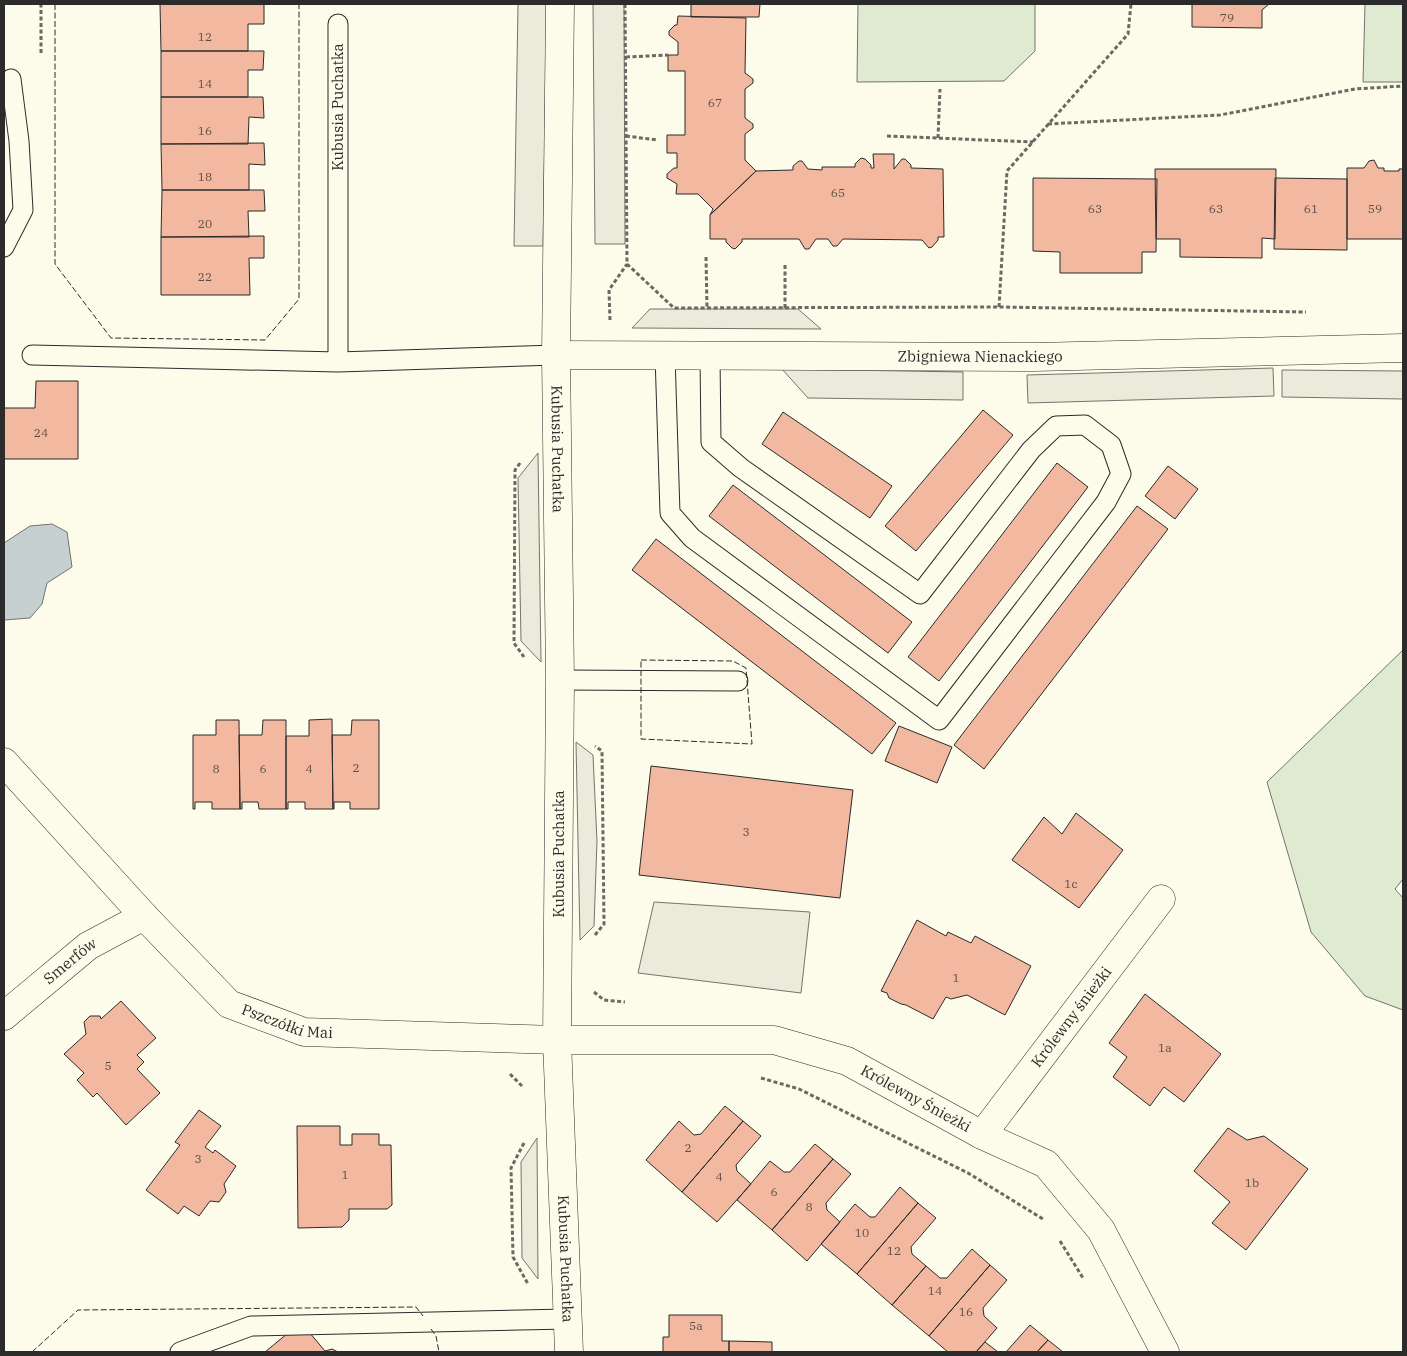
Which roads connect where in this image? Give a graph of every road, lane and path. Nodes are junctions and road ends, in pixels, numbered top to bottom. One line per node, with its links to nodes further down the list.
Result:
1 (41, 4): 6 (path)
2 (560, 4): 28 (street, Kubusia Puchatka)
3 (625, 4): 8 (path)
4 (1131, 4): 12 (path)
5 (338, 24): 32 (lane, Kubusia Puchatka)
6 (41, 53)
7 (668, 56): 8 (path)
8 (626, 57): 13 (path)
9 (11, 79): 18 (lane)
10 (1403, 86): 12 (path)
11 (940, 89): 15 (path)
12 (1048, 124): 17 (path)
13 (626, 136): 16 (path); 20 (path)
14 (887, 136): 15 (path)
15 (938, 138): 17 (path)
16 (658, 140)
17 (1032, 142): 22 (path)
18 (4, 247)
19 (706, 256): 23 (path)
20 (627, 264): 23 (path); 29 (path)
21 (785, 265): 24 (path)
22 (998, 307): 24 (path); 25 (path)
23 (707, 308): 24 (path)
24 (785, 308)
25 (1314, 312)
26 (1403, 348): 31 (street, Zbigniewa Nienackiego)
27 (32, 355): 32 (lane)
28 (556, 355): 29 (street, Zbigniewa Nienackiego); 32 (lane); 35 (street, Kubusia Puchatka)
29 (610, 355): 30 (street, Zbigniewa Nienackiego)
30 (665, 355): 31 (street, Zbigniewa Nienackiego); 31 (lane)
31 (710, 356)
32 (338, 362)
33 (524, 457): 34 (path)
34 (525, 659)
35 (560, 680): 36 (lane); 45 (street, Kubusia Puchatka)
36 (738, 681)
37 (590, 743): 41 (path)
38 (4, 762): 40 (street, Pszczółki Mai)
39 (1161, 899): 49 (street, Królewny śnieżki)
40 (144, 916): 44 (street, Smerfów); 45 (street, Pszczółki Mai)
41 (594, 936)
42 (593, 991): 43 (path)
43 (628, 1002)
44 (4, 1016)
45 (558, 1040): 48 (street, Kubusia Puchatka); 49 (street, Królewny Śnieżki)
46 (506, 1070): 48 (path)
47 (753, 1075): 51 (path)
48 (560, 1107): 54 (street, Kubusia Puchatka)
49 (982, 1135): 58 (street, Królewny Śnieżki)
50 (527, 1137): 55 (path)
51 (1050, 1223)
52 (1059, 1239): 53 (path)
53 (1084, 1280)
54 (568, 1320): 55 (lane); 57 (street, Kubusia Puchatka)
55 (529, 1321): 56 (lane)
56 (180, 1352)
57 (569, 1352)
58 (1165, 1352)

